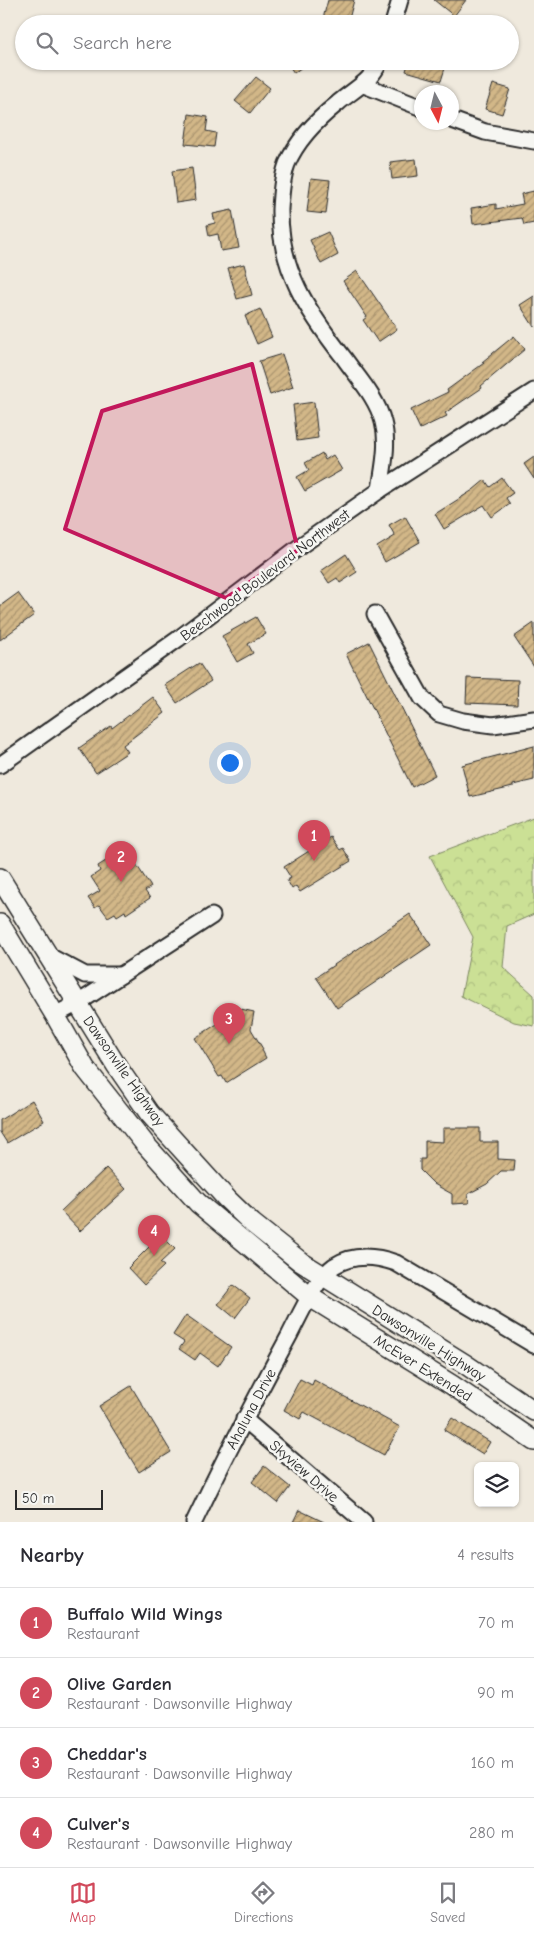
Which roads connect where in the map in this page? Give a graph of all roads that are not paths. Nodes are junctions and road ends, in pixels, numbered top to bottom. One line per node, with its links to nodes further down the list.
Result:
1 (400, 0): 2 (street)
2 (396, 15)
3 (375, 70): 4 (street)
4 (364, 84): 5 (street); 9 (street)
5 (414, 105)
6 (459, 123): 7 (street)
7 (534, 141)
8 (534, 391): 9 (street, Beechwood Boulevard Northwest)
9 (380, 490): 12 (street, Beechwood Boulevard Northwest)
10 (375, 614): 11 (street)
11 (534, 719)
12 (0, 765)
13 (0, 878): 16 (main road, Dawsonville Highway)
14 (212, 916): 17 (street)
15 (0, 924): 19 (main road, Dawsonville Highway)
16 (46, 954): 17 (street); 18 (main road, Dawsonville Highway)
17 (121, 975): 18 (street)
18 (78, 1003): 19 (street); 20 (main road, Dawsonville Highway)
19 (55, 1015): 21 (main road, Dawsonville Highway)
20 (324, 1276): 21 (street, Ahaluna Drive); 22 (street); 23 (main road, Dawsonville Highway)
21 (310, 1297): 24 (street, Ahaluna Drive); 25 (main road, McEver Extended)
22 (534, 1343)
23 (534, 1411)
24 (244, 1419): 26 (street, Ahaluna Drive); 27 (street, Skyview Drive)
25 (534, 1441)
26 (194, 1522)
27 (363, 1522)

